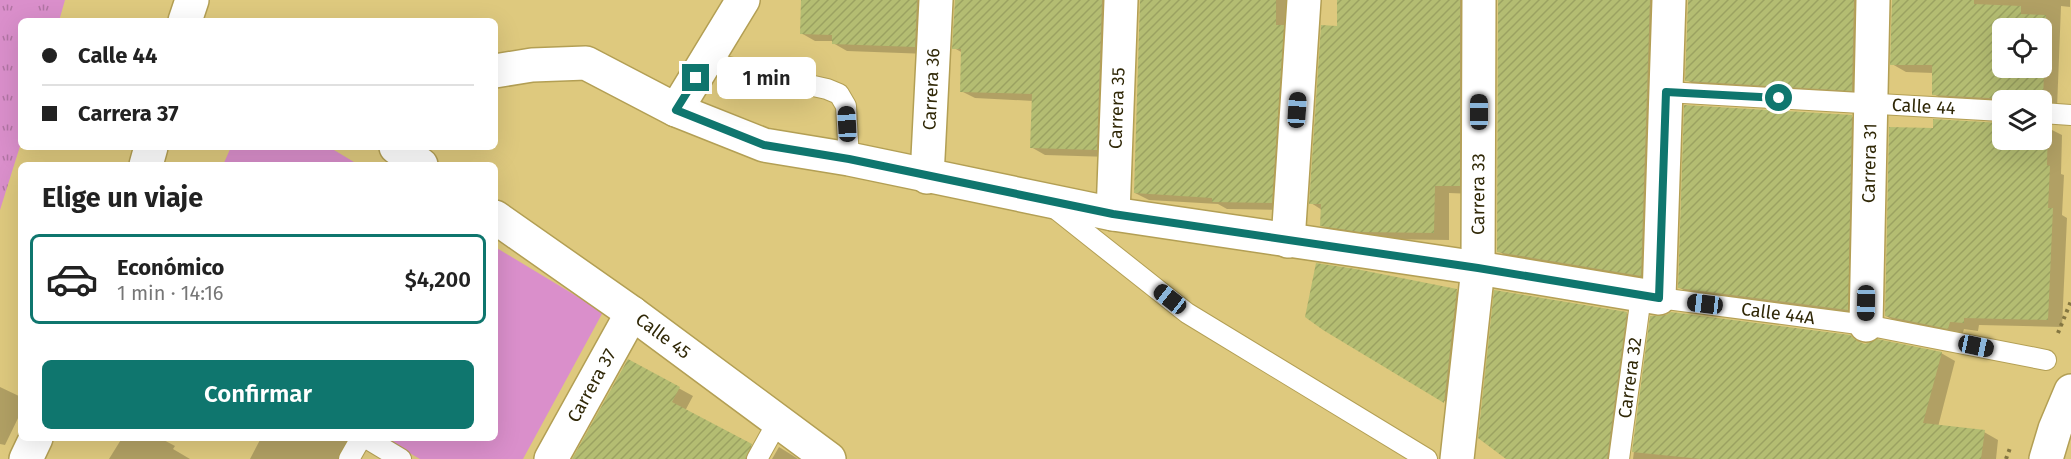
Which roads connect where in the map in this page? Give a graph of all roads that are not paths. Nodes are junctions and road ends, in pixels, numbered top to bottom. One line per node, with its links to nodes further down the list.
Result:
1 (192, 0): 9 (street)
2 (743, 0): 10 (street)
3 (936, 0): 21 (street, Carrera 36)
4 (1121, 0): 23 (street, Carrera 35)
5 (1304, 0): 25 (street)
6 (1479, 0): 26 (street, Carrera 33)
7 (1669, 0): 12 (street, Carrera 32)
8 (1873, 0): 13 (street, Carrera 31)
9 (186, 18)
10 (706, 62): 14 (street); 19 (lane)
11 (498, 71): 14 (street, Calle 44A)
12 (1666, 92): 13 (lane, Calle 44); 27 (street, Carrera 32)
13 (1869, 103): 15 (lane, Calle 44); 29 (street, Carrera 31)
14 (676, 110): 19 (street, Calle 44A)
15 (1992, 110)
16 (2052, 114): 17 (lane)
17 (2071, 115)
18 (400, 150): 20 (street)
19 (849, 159): 21 (street, Calle 44A)
20 (418, 162)
21 (927, 177): 22 (street, Calle 44A)
22 (1045, 200): 23 (street, Calle 44A); 42 (lane)
23 (1113, 214): 25 (street, Calle 44A)
24 (498, 219): 28 (street, Calle 45)
25 (1288, 241): 26 (street, Calle 44A)
26 (1478, 268): 27 (street, Calle 44A); 43 (street, Carrera 33)
27 (1650, 297): 29 (lane, Calle 44A); 44 (lane, Carrera 32)
28 (632, 313): 32 (street, Calle 45); 39 (street, Carrera 37)
29 (1866, 325): 30 (lane, Calle 44A)
30 (2046, 360)
31 (2071, 391): 45 (street)
32 (778, 421): 40 (lane); 41 (street, Calle 45)
33 (35, 441): 36 (street)
34 (359, 441): 37 (lane)
35 (371, 441): 38 (lane)
36 (26, 459)
37 (349, 459)
38 (401, 459)
39 (551, 459)
40 (757, 459)
41 (829, 459)
42 (1427, 459)
43 (1457, 459)
44 (1619, 459)
45 (2046, 459)

